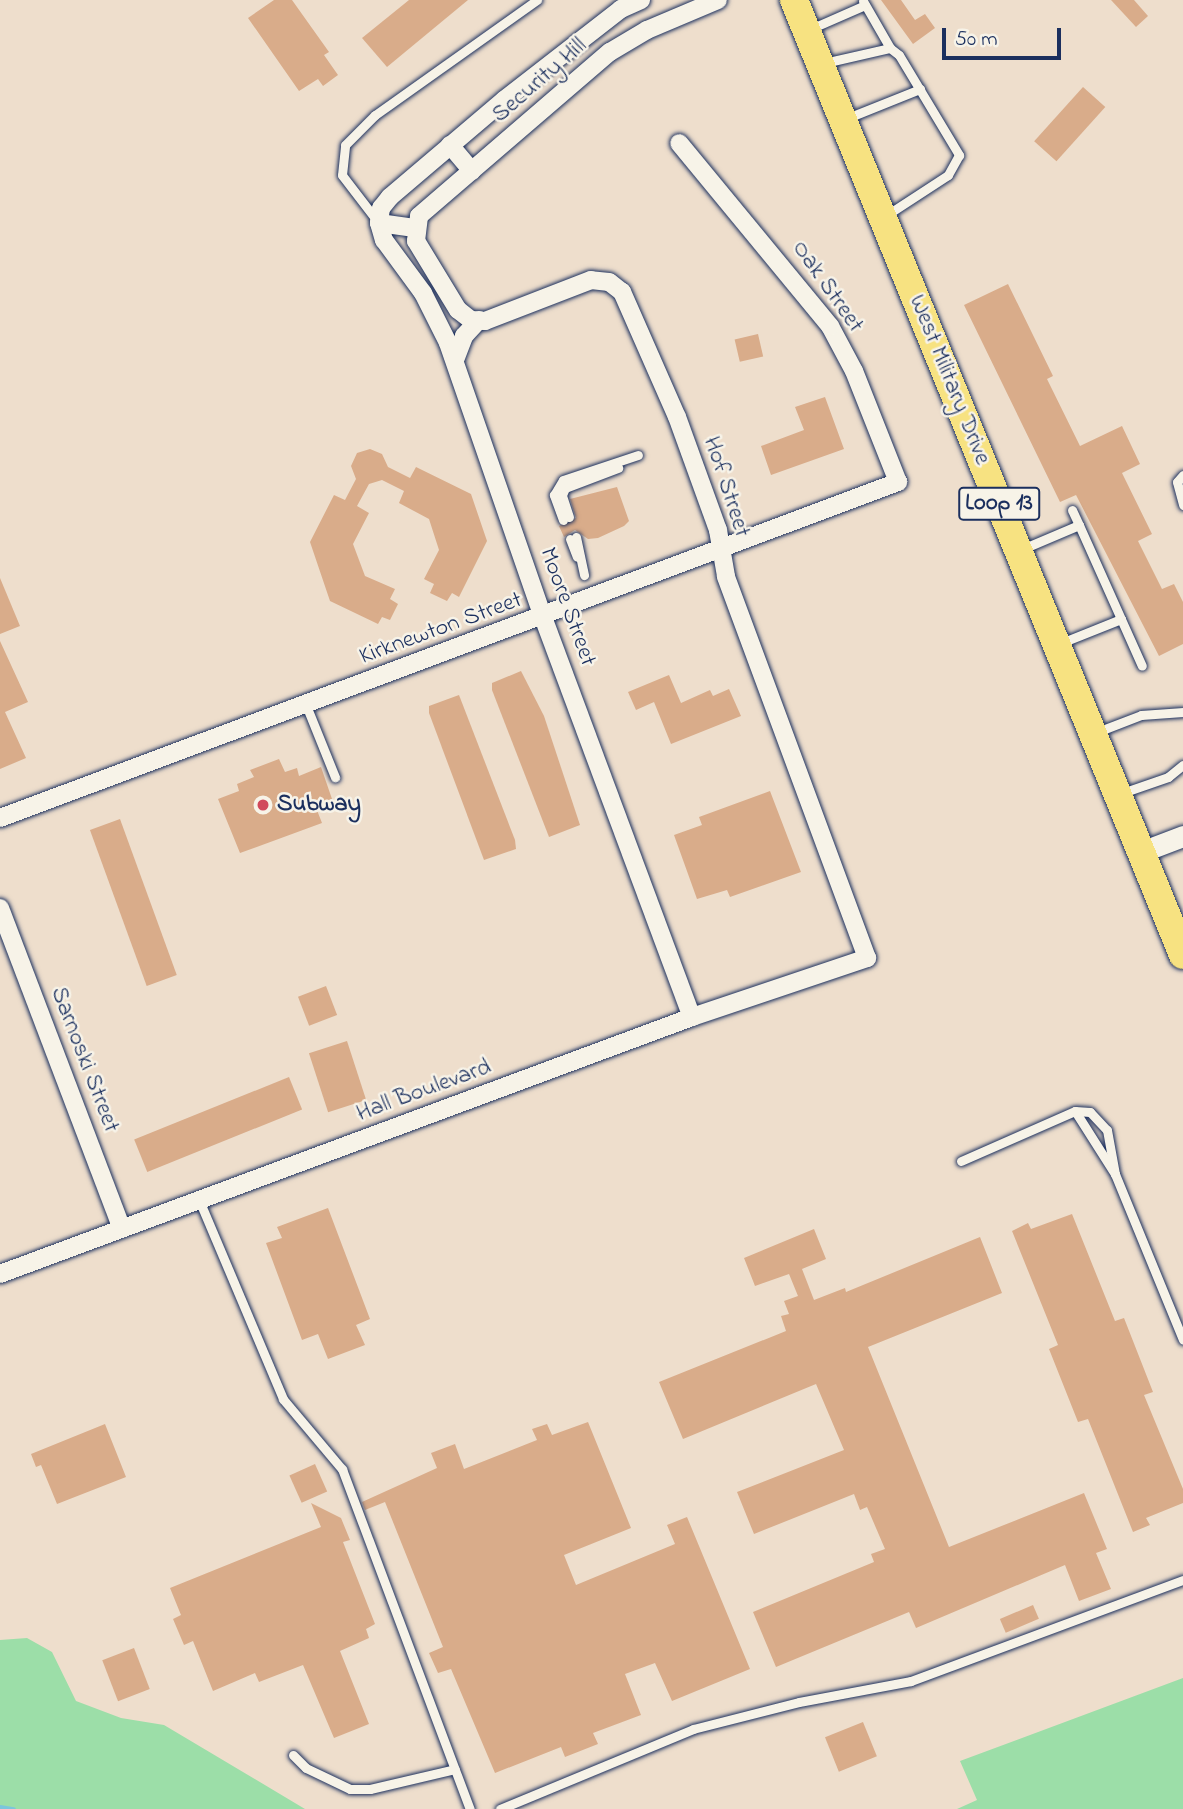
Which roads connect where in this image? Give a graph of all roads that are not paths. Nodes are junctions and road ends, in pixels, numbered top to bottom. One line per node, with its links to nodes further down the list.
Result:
1 (537, 0): 17 (lane)
2 (641, 0): 9 (street, Security Hill)
3 (718, 0): 11 (street, Security Hill)
4 (794, 0): 6 (main road, West Military Drive / Loop 13)
5 (864, 2): 6 (lane); 7 (lane)
6 (807, 30): 8 (main road, West Military Drive / Loop 13)
7 (890, 48): 8 (lane); 10 (lane)
8 (821, 64): 12 (main road, West Military Drive / Loop 13)
9 (536, 75): 11 (street); 14 (street, Security Hill)
10 (919, 89): 12 (lane); 16 (lane)
11 (556, 100): 15 (street, Security Hill)
12 (844, 120): 16 (main road, West Military Drive / Loop 13)
13 (679, 143): 23 (street, Oak Street)
14 (450, 145): 15 (street); 17 (street, Security Hill)
15 (472, 172): 18 (street, Security Hill)
16 (884, 218): 30 (main road, West Military Drive / Loop 13)
17 (379, 223): 18 (street); 20 (street, Moore Street)
18 (415, 228): 19 (street)
19 (479, 320): 20 (street); 29 (street, Hof Street)
20 (455, 360): 32 (street, Moore Street)
21 (639, 458): 26 (lane)
22 (1183, 475): 24 (lane)
23 (898, 482): 29 (street, Kirknewton Street)
24 (1183, 505)
25 (1072, 510): 27 (lane)
26 (566, 519)
27 (1079, 525): 30 (lane); 33 (lane)
28 (573, 538): 31 (lane)
29 (722, 549): 32 (street, Kirknewton Street); 47 (street, Hof Street)
30 (1018, 551): 34 (main road, West Military Drive / Loop 13)
31 (584, 575)
32 (543, 617): 36 (street, Kirknewton Street); 48 (street, Moore Street)
33 (1121, 619): 34 (lane); 35 (lane)
34 (1056, 645): 38 (main road, West Military Drive / Loop 13)
35 (1142, 666)
36 (306, 705): 40 (lane); 42 (street, Kirknewton Street)
37 (1183, 712): 38 (lane)
38 (1093, 734): 41 (main road, West Military Drive / Loop 13)
39 (1183, 765): 41 (lane)
40 (335, 777)
41 (1117, 794): 44 (main road, West Military Drive / Loop 13)
42 (0, 818)
43 (1183, 836): 44 (street)
44 (1141, 852): 46 (main road, West Military Drive / Loop 13)
45 (0, 908): 53 (street, Sarnoski Street)
46 (1183, 954)
47 (866, 958): 48 (street, Hall Boulevard)
48 (692, 1017): 52 (street, Hall Boulevard)
49 (1075, 1111): 50 (lane); 51 (lane); 51 (lane)
50 (961, 1161)
51 (1115, 1174): 55 (lane)
52 (199, 1200): 53 (street, Hall Boulevard); 58 (lane)
53 (122, 1229): 54 (street, Hall Boulevard)
54 (0, 1274)
55 (1183, 1340)
56 (1183, 1580): 60 (lane)
57 (293, 1755): 58 (lane)
58 (455, 1769): 59 (lane)
59 (470, 1809)
60 (500, 1809)

